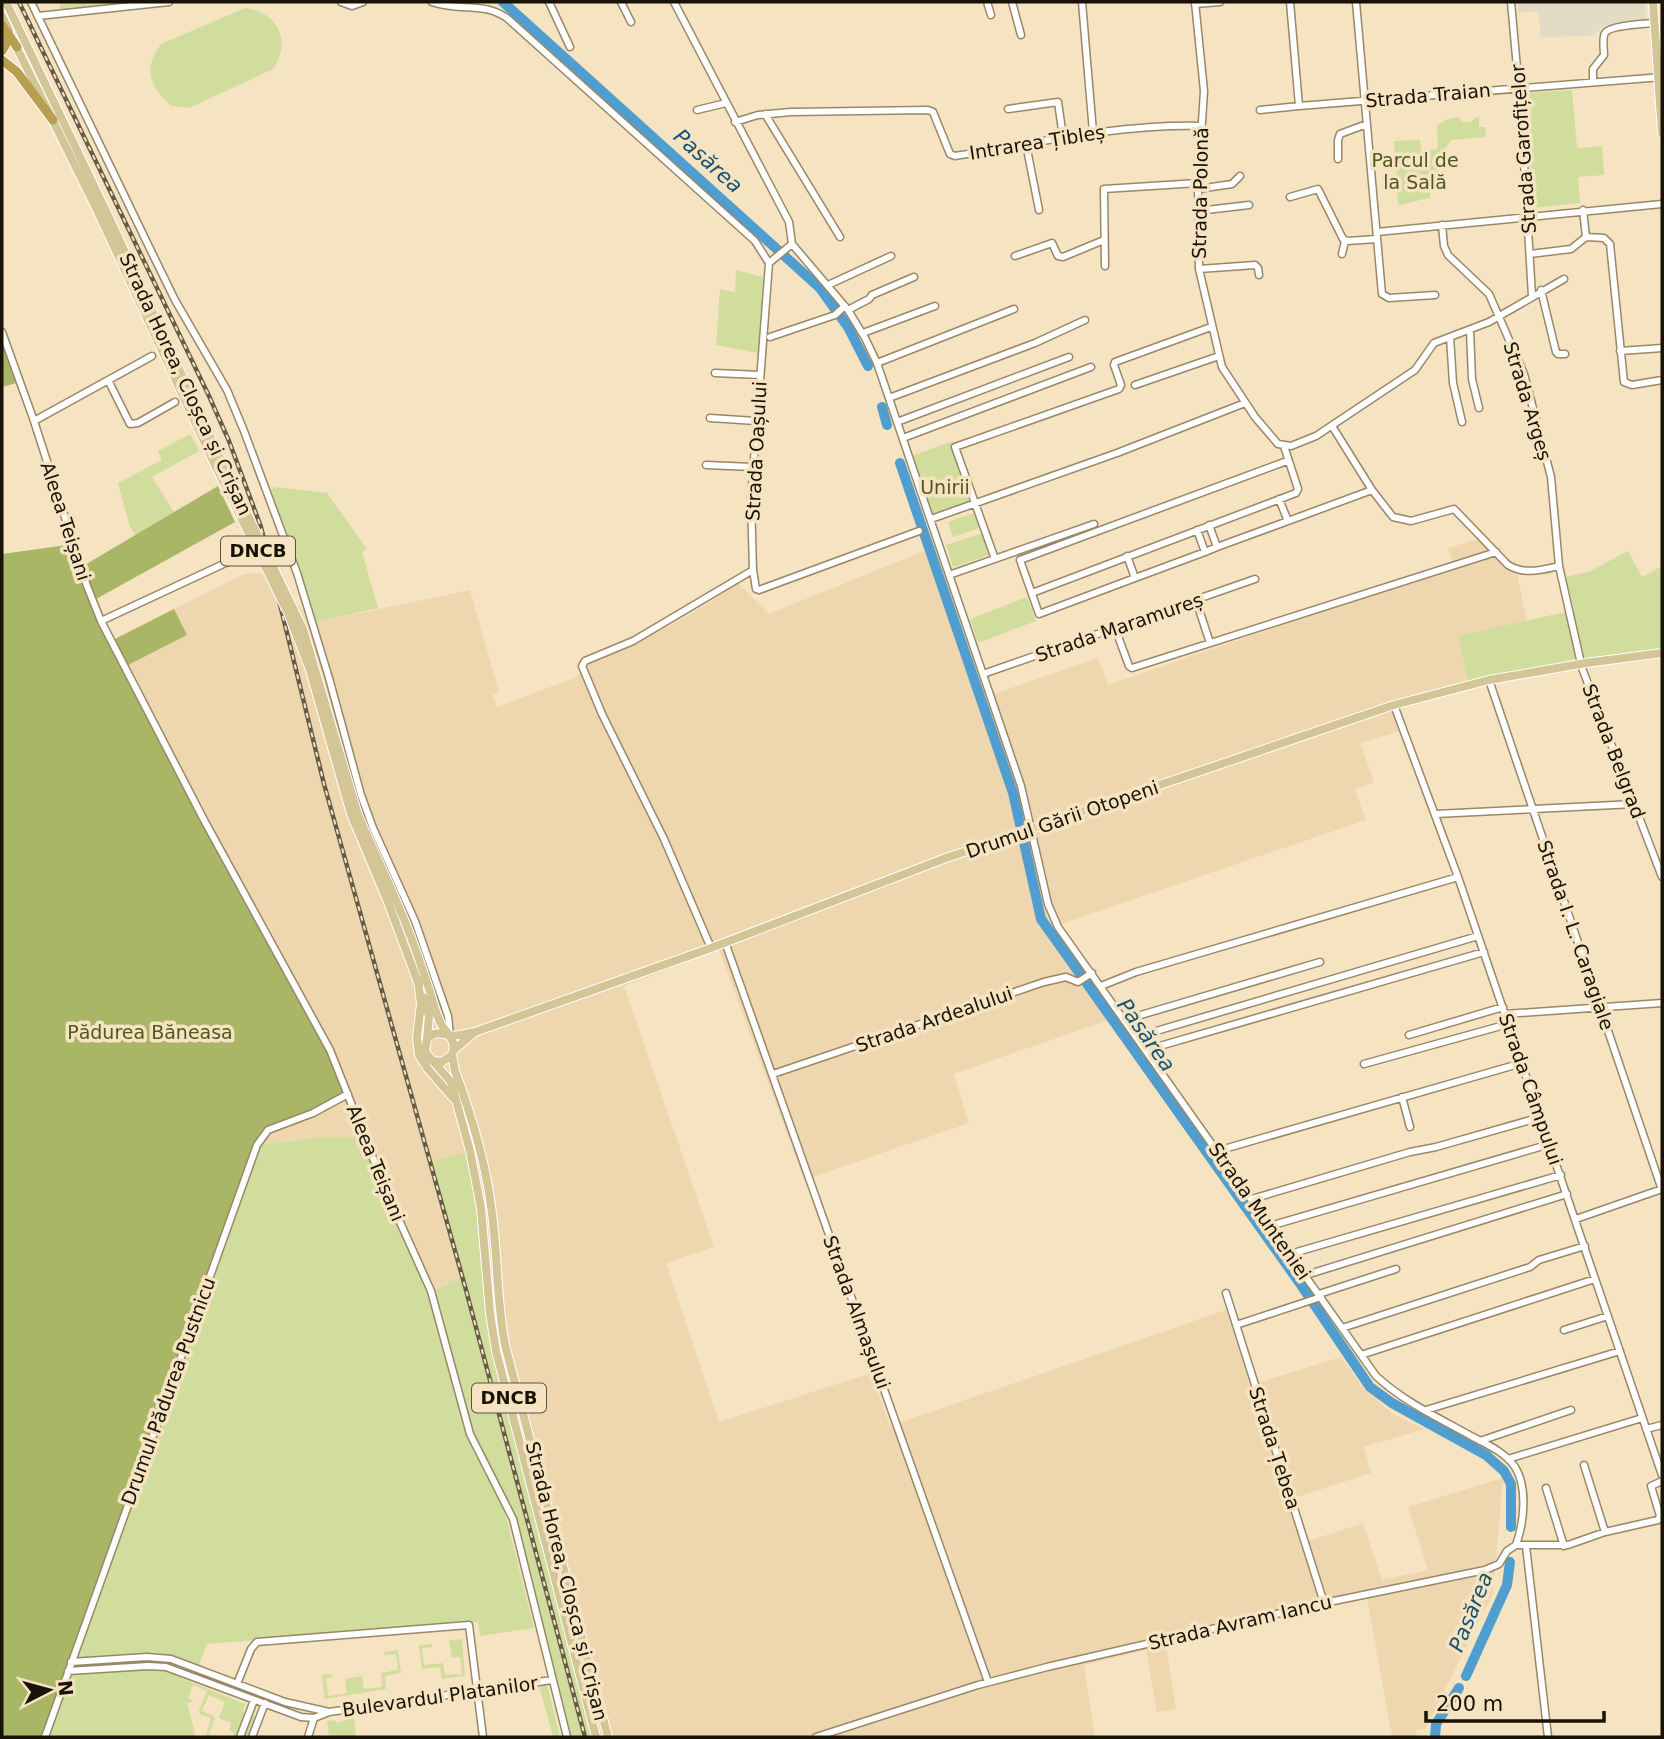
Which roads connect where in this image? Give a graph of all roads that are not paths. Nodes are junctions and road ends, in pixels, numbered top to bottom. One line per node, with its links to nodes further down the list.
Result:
1 (6, 2): 57 (main road, Strada Horea, Cloșca și Crișan / DNCB)
2 (31, 2): 22 (street, Strada Horea, Cloșca și Crișan)
3 (169, 2): 22 (street)
4 (341, 2): 5 (street)
5 (363, 2)
6 (432, 2): 19 (street)
7 (549, 2): 28 (street)
8 (621, 2): 23 (street)
9 (674, 2): 35 (street)
10 (987, 2): 20 (street)
11 (1012, 2): 26 (street)
12 (1082, 2): 45 (street)
13 (1220, 2): 18 (street)
14 (1290, 2): 36 (street)
15 (1356, 2): 34 (street)
16 (1511, 2): 33 (street, Strada Garofițelor)
17 (1653, 2): 24 (main road)
18 (1195, 3): 44 (street, Strada Polonă)
19 (486, 5): 71 (street)
20 (991, 15)
21 (2, 16): 27 (main road, DNCB)
22 (38, 16): 173 (street, Strada Horea, Cloșca și Crișan)
23 (631, 22)
24 (1654, 23): 31 (main road); 32 (street)
25 (2, 27): 27 (highway); 29 (highway)
26 (1021, 35)
27 (17, 47): 41 (main road, DNCB)
28 (570, 47)
29 (2, 51)
30 (2, 60): 41 (highway)
31 (1660, 77): 32 (street, Strada Traian); 46 (main road)
32 (1593, 82): 33 (street, Strada Traian)
33 (1519, 87): 34 (street, Strada Traian); 59 (street, Strada Garofițelor)
34 (1365, 100): 36 (street, Strada Traian); 43 (street)
35 (726, 103): 38 (street); 42 (street)
36 (1299, 106): 39 (street, Strada Traian)
37 (1008, 109): 47 (street)
38 (697, 110)
39 (1260, 110)
40 (765, 114): 42 (street, Intrarea Țibleș); 48 (street, Intrarea Țibleș); 62 (street)
41 (53, 120): 57 (main road, Strada Horea, Cloșca și Crișan / DNCB)
42 (735, 122): 66 (street)
43 (1367, 124): 49 (street); 61 (street)
44 (1201, 126): 45 (street, Intrarea Țibleș); 51 (street, Strada Polonă)
45 (1093, 132): 47 (street, Intrarea Țibleș)
46 (1662, 133)
47 (1063, 137): 48 (street, Intrarea Țibleș)
48 (1026, 144): 55 (street)
49 (1338, 159)
50 (1240, 176): 51 (street)
51 (1198, 186): 58 (street, Strada Polonă); 64 (street)
52 (1290, 197): 65 (street)
53 (1662, 204): 56 (street)
54 (1249, 205): 58 (street)
55 (1039, 209)
56 (1583, 210): 59 (street); 63 (street)
57 (101, 211): 156 (main road, Strada Horea, Cloșca și Crișan / DNCB, bridge)
58 (1198, 211): 73 (street, Strada Polonă)
59 (1527, 216): 60 (street); 68 (street, Strada Garofițelor)
60 (1443, 225): 61 (street); 84 (street, Strada Argeș)
61 (1377, 235): 65 (street); 79 (street)
62 (840, 237)
63 (1586, 237): 68 (street); 93 (street)
64 (1104, 240): 70 (street); 72 (street)
65 (1345, 241): 67 (street)
66 (788, 247): 71 (street); 77 (street)
67 (1342, 254)
68 (1530, 254): 80 (street, Strada Garofițelor)
69 (891, 256): 77 (street)
70 (1015, 256)
71 (769, 263): 101 (street, Strada Oașului)
72 (1105, 266)
73 (1199, 269): 74 (street); 86 (street, Strada Polonă)
74 (1259, 275)
75 (914, 277): 82 (street)
76 (1564, 278): 78 (street)
77 (828, 285): 82 (street)
78 (1541, 290): 80 (street); 94 (street)
79 (1435, 295)
80 (1532, 296): 84 (street)
81 (935, 306): 89 (street)
82 (846, 308): 89 (street); 90 (street)
83 (1014, 309): 98 (street)
84 (1500, 316): 87 (street); 135 (street, Strada Argeș)
85 (1085, 320): 105 (street)
86 (1211, 327): 96 (street, Strada Polonă); 122 (street)
87 (1470, 330): 91 (street); 108 (street)
88 (2, 332): 110 (street, Aleea Teișani)
89 (863, 333): 98 (street)
90 (770, 337)
91 (1450, 337): 113 (street); 114 (street)
92 (1662, 348): 93 (street)
93 (1620, 351): 103 (street)
94 (1565, 354)
95 (152, 356): 102 (street)
96 (1219, 356): 104 (street); 107 (street, Strada Polonă)
97 (1069, 357): 112 (street)
98 (877, 363): 105 (street)
99 (1091, 367): 115 (street)
100 (715, 373): 101 (street)
101 (760, 375): 111 (street, Strada Oașului)
102 (108, 380): 106 (street); 110 (street)
103 (1662, 380)
104 (1135, 385)
105 (889, 398): 112 (street)
106 (175, 402)
107 (1245, 403): 116 (street, Strada Polonă); 122 (street)
108 (1479, 408)
109 (710, 418): 111 (street)
110 (34, 421): 142 (street, Aleea Teișani)
111 (756, 421): 119 (street, Strada Oașului)
112 (897, 422): 115 (street)
113 (1462, 422)
114 (1332, 426): 116 (street); 120 (street)
115 (903, 438): 123 (street)
116 (1284, 446): 117 (street)
117 (1287, 461): 121 (street); 140 (street)
118 (706, 465): 119 (street)
119 (753, 467): 136 (street, Strada Oașului)
120 (1372, 490): 124 (street); 131 (street)
121 (1279, 499): 124 (street); 126 (street)
122 (976, 503): 123 (street); 133 (street)
123 (931, 519): 137 (street)
124 (1288, 521): 129 (street)
125 (1094, 524): 133 (street)
126 (1209, 525): 127 (street); 129 (street)
127 (1197, 530): 130 (street); 132 (street)
128 (919, 531): 136 (street)
129 (1217, 547): 130 (street)
130 (1205, 552): 138 (street)
131 (1496, 552): 135 (street); 144 (street)
132 (1127, 556): 138 (street); 140 (street)
133 (995, 559): 137 (street)
134 (232, 560): 142 (street)
135 (1559, 566): 146 (street, Strada Argeș)
136 (753, 570): 159 (street)
137 (949, 575): 147 (street)
138 (1135, 578): 140 (street)
139 (1255, 579): 141 (street, Strada Maramureș)
140 (1032, 593)
141 (1196, 600): 143 (street, Strada Maramureș); 144 (street)
142 (102, 621): 183 (street, Aleea Teișani)
143 (1115, 628): 144 (street); 147 (street, Strada Maramureș)
144 (1210, 643)
145 (1662, 653): 146 (main road, Drumul Gării Otopeni)
146 (1581, 663): 148 (main road, Drumul Gării Otopeni); 150 (street, Strada Belgrad)
147 (983, 674): 153 (street)
148 (1489, 680): 149 (main road, Drumul Gării Otopeni); 151 (street, Strada I. L. Caragiale)
149 (1394, 705): 152 (street, Strada Câmpului); 153 (main road, Drumul Gării Otopeni)
150 (1634, 804): 151 (street); 155 (street, Strada Belgrad)
151 (1533, 809): 152 (street); 168 (street, Strada I. L. Caragiale)
152 (1436, 814): 154 (street, Strada Câmpului)
153 (1032, 830): 158 (main road, Drumul Gării Otopeni); 163 (street, Strada Munteniei)
154 (1458, 877): 157 (street, Strada Câmpului); 165 (street)
155 (1662, 877)
156 (392, 900): 164 (main road, Strada Horea, Cloșca și Crișan / DNCB); 173 (main road, Strada Horea, Cloșca și Crișan / DNCB)
157 (1478, 936): 160 (street, Strada Câmpului); 175 (street)
158 (725, 942): 159 (main road, Drumul Gării Otopeni); 182 (street, Strada Almașului)
159 (710, 948): 172 (main road, Drumul Gării Otopeni)
160 (1484, 952): 169 (street, Strada Câmpului); 177 (street)
161 (1320, 962): 166 (street)
162 (1292, 967): 166 (street)
163 (1090, 974): 165 (street, Strada Munteniei); 182 (street, Strada Ardealului)
164 (418, 980): 176 (main road, Strada Horea, Cloșca și Crișan / DNCB); 187 (main road)
165 (1101, 986): 170 (street, Strada Munteniei)
166 (1218, 992): 170 (street)
167 (1662, 1003): 168 (street)
168 (1600, 1008): 169 (street); 191 (street, Strada I. L. Caragiale)
169 (1504, 1011): 171 (street, Strada Câmpului); 174 (street)
170 (1124, 1020): 175 (street, Strada Munteniei)
171 (1508, 1024): 180 (street, Strada Câmpului); 181 (street)
172 (475, 1032): 173 (main road, Drumul Gării Otopeni); 178 (main road, Drumul Gării Otopeni)
173 (450, 1035): 176 (main road); 178 (main road, DNCB)
174 (1409, 1035)
175 (1136, 1037): 177 (street, Strada Munteniei)
176 (427, 1039): 179 (main road, DNCB)
177 (1146, 1050): 189 (street, Strada Munteniei)
178 (453, 1053): 179 (main road); 244 (main road, Strada Horea, Cloșca și Crișan / DNCB)
179 (433, 1061): 187 (main road, Strada Horea, Cloșca și Crișan / DNCB)
180 (1522, 1063): 184 (street); 185 (street, Strada Câmpului)
181 (1364, 1064)
182 (773, 1074): 228 (street, Strada Almașului)
183 (348, 1094): 225 (street, Drumul Pădurea Pustnicu); 227 (street, Aleea Teișani)
184 (1402, 1097): 186 (street); 189 (street)
185 (1541, 1117): 188 (street, Strada Câmpului); 193 (street)
186 (1410, 1127)
187 (464, 1128): 243 (main road, Strada Horea, Cloșca și Crișan / DNCB)
188 (1550, 1144): 190 (street, Strada Câmpului); 195 (street)
189 (1217, 1151): 193 (street, Strada Munteniei)
190 (1561, 1175): 192 (street, Strada Câmpului); 197 (street)
191 (1662, 1189): 194 (street)
192 (1567, 1194): 194 (street, Strada Câmpului); 199 (street)
193 (1252, 1199): 195 (street, Strada Munteniei)
194 (1576, 1219): 196 (street, Strada Câmpului)
195 (1270, 1226): 197 (street, Strada Munteniei)
196 (1585, 1246): 200 (street, Strada Câmpului); 205 (street)
197 (1290, 1254): 199 (street, Strada Munteniei)
198 (1396, 1269): 202 (street)
199 (1306, 1275): 202 (street, Strada Munteniei)
200 (1595, 1279): 203 (street, Strada Câmpului); 208 (street)
201 (1226, 1293): 204 (street, Strada Țebea)
202 (1316, 1298): 204 (street); 205 (street, Strada Munteniei)
203 (1608, 1317): 206 (street); 207 (street, Strada Câmpului)
204 (1236, 1325): 224 (street, Strada Țebea)
205 (1342, 1328): 208 (street, Strada Munteniei)
206 (1564, 1330)
207 (1620, 1351): 209 (street); 211 (street, Strada Câmpului)
208 (1362, 1355): 209 (street, Strada Munteniei)
209 (1426, 1410): 214 (street, Strada Munteniei)
210 (1571, 1410): 214 (street)
211 (1642, 1418): 213 (street, Strada Câmpului); 215 (street)
212 (1662, 1425): 213 (street)
213 (1646, 1429): 217 (street, Strada Câmpului)
214 (1480, 1441): 215 (street, Strada Munteniei)
215 (1508, 1459): 221 (street)
216 (1584, 1465): 220 (street)
217 (1662, 1475)
218 (1662, 1481): 220 (street)
219 (1546, 1488): 223 (street)
220 (1605, 1532): 223 (street)
221 (1516, 1545): 222 (street); 224 (street, Strada Avram Iancu)
222 (1526, 1546): 223 (street); 246 (street)
223 (1564, 1546)
224 (1324, 1603): 228 (street, Strada Avram Iancu)
225 (71, 1662): 226 (street, Drumul Pădurea Pustnicu); 229 (street, Bulevardul Platanilor)
226 (68, 1671): 233 (street); 237 (street, Drumul Pădurea Pustnicu)
227 (552, 1680): 230 (street, Bulevardul Platanilor); 242 (street, Aleea Teișani)
228 (988, 1682): 245 (street, Strada Avram Iancu)
229 (237, 1684): 230 (street); 231 (street, Bulevardul Platanilor)
230 (477, 1690): 235 (street, Bulevardul Platanilor); 241 (street)
231 (257, 1691): 232 (street, Bulevardul Platanilor); 233 (street)
232 (267, 1695): 234 (street); 235 (street, Bulevardul Platanilor)
233 (254, 1701): 234 (street); 238 (street)
234 (264, 1704): 236 (street); 239 (street)
235 (329, 1712): 236 (street, Bulevardul Platanilor)
236 (314, 1718): 240 (street)
237 (45, 1737)
238 (240, 1737)
239 (252, 1737)
240 (308, 1737)
241 (483, 1737)
242 (568, 1737)
243 (596, 1737)
244 (608, 1737)
245 (816, 1737)
246 (1548, 1737)

